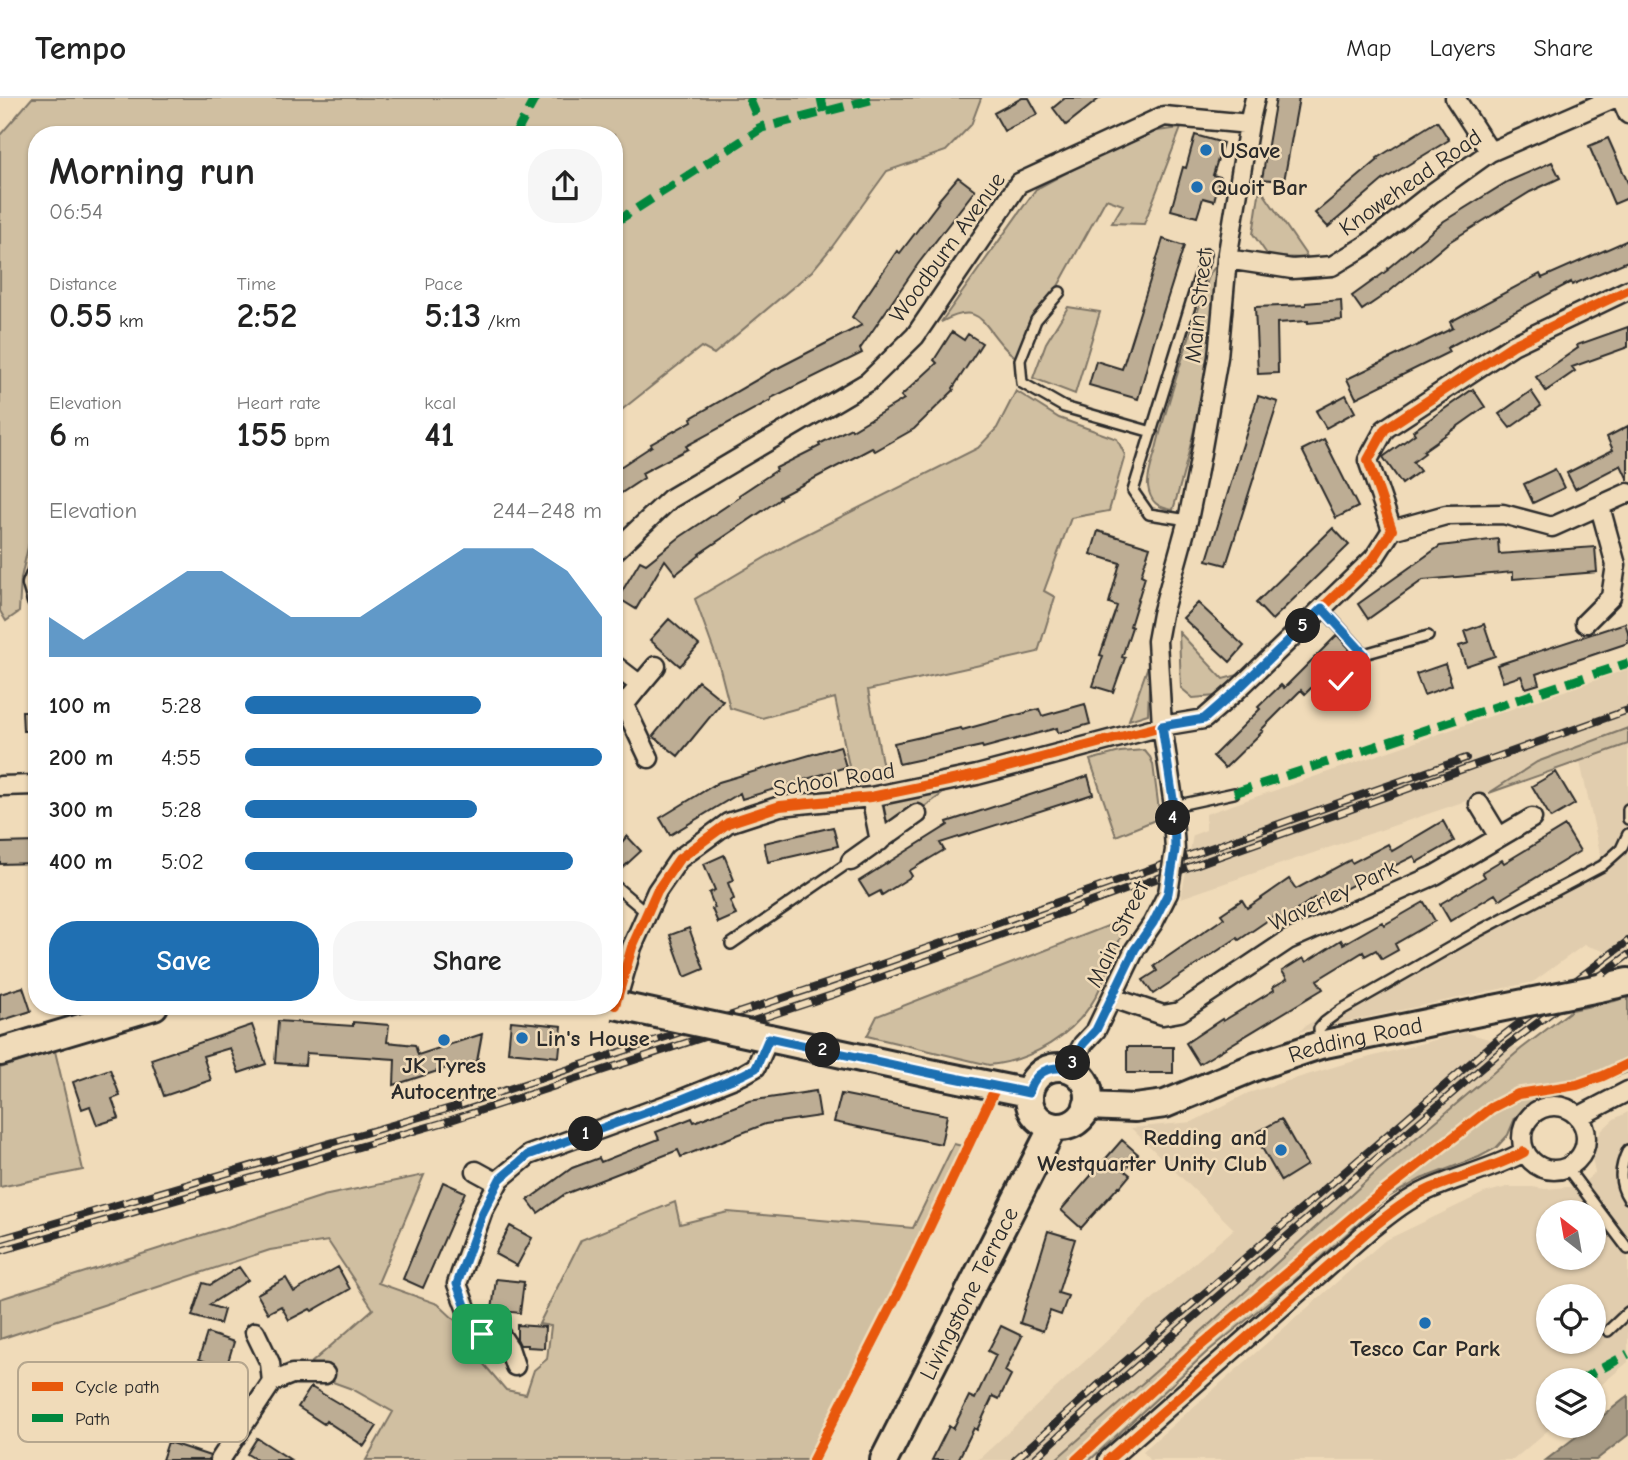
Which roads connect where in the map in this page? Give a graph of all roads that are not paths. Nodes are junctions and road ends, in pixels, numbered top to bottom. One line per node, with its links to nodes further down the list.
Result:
1 (1255, 98): 6 (street, Main Street)
2 (1455, 98): 7 (street)
3 (1614, 98): 7 (street, Knowehead Road)
4 (1621, 98): 5 (street)
5 (1628, 114)
6 (1248, 124): 9 (street, Main Street); 17 (street, Woodburn Avenue)
7 (1490, 152): 9 (street, Knowehead Road)
8 (1206, 254): 12 (lane, Main Street)
9 (1227, 259): 15 (street, Main Street)
10 (1628, 290): 16 (street)
11 (1060, 292): 12 (lane)
12 (1152, 432): 15 (lane, Main Street)
13 (1628, 493): 14 (street)
14 (1600, 507): 16 (street); 19 (street)
15 (1188, 520): 26 (street, Main Street)
16 (1391, 530): 18 (street, School Road)
17 (623, 543)
18 (1322, 608): 21 (lane); 26 (street, School Road)
19 (1585, 623)
20 (1428, 636): 21 (lane)
21 (1364, 654): 25 (lane)
22 (656, 666): 24 (street)
23 (623, 672): 24 (street)
24 (640, 685): 27 (street)
25 (1333, 691)
26 (1162, 726): 31 (street, School Road); 34 (street, Main Street)
27 (649, 758)
28 (28, 785): 29 (street)
29 (0, 786)
30 (1234, 793): 34 (lane)
31 (871, 797): 40 (street, School Road); 43 (street, School Road)
32 (1479, 804): 39 (street)
33 (1628, 809): 37 (lane)
34 (1174, 812): 47 (street, Main Street, bridge)
35 (917, 814): 40 (street)
36 (1532, 818): 39 (street, Waverley Park)
37 (1628, 819)
38 (1628, 834): 51 (lane)
39 (1499, 837): 47 (street, Waverley Park)
40 (880, 841): 41 (street)
41 (851, 861): 44 (lane)
42 (623, 893): 43 (lane)
43 (647, 913): 45 (street, School Road)
44 (731, 944)
45 (623, 978)
46 (1628, 982): 51 (main road, Redding Road, bridge)
47 (1113, 998): 53 (street, Main Street)
48 (623, 1007): 50 (main road, bridge)
49 (124, 1015): 52 (main road)
50 (769, 1038): 55 (main road); 63 (street)
51 (1320, 1045): 56 (main road, Redding Road)
52 (0, 1052)
53 (1069, 1069): 55 (main road); 56 (main road)
54 (1628, 1091): 57 (street)
55 (1029, 1093): 58 (main road)
56 (1087, 1106): 58 (main road)
57 (1578, 1117): 60 (street); 61 (street)
58 (1053, 1127): 75 (main road, Livingstone Terrace)
59 (1628, 1150): 64 (lane)
60 (1524, 1152): 61 (street); 76 (street)
61 (1567, 1168): 65 (lane)
62 (476, 1171): 63 (street)
63 (498, 1183): 69 (street)
64 (1628, 1198)
65 (1628, 1249)
66 (1628, 1312): 67 (lane)
67 (1608, 1331)
68 (256, 1332): 71 (street)
69 (515, 1366)
70 (325, 1374): 71 (street)
71 (272, 1382): 72 (street)
72 (248, 1418)
73 (232, 1442): 74 (street)
74 (220, 1460)
75 (884, 1460)
76 (1108, 1460)

